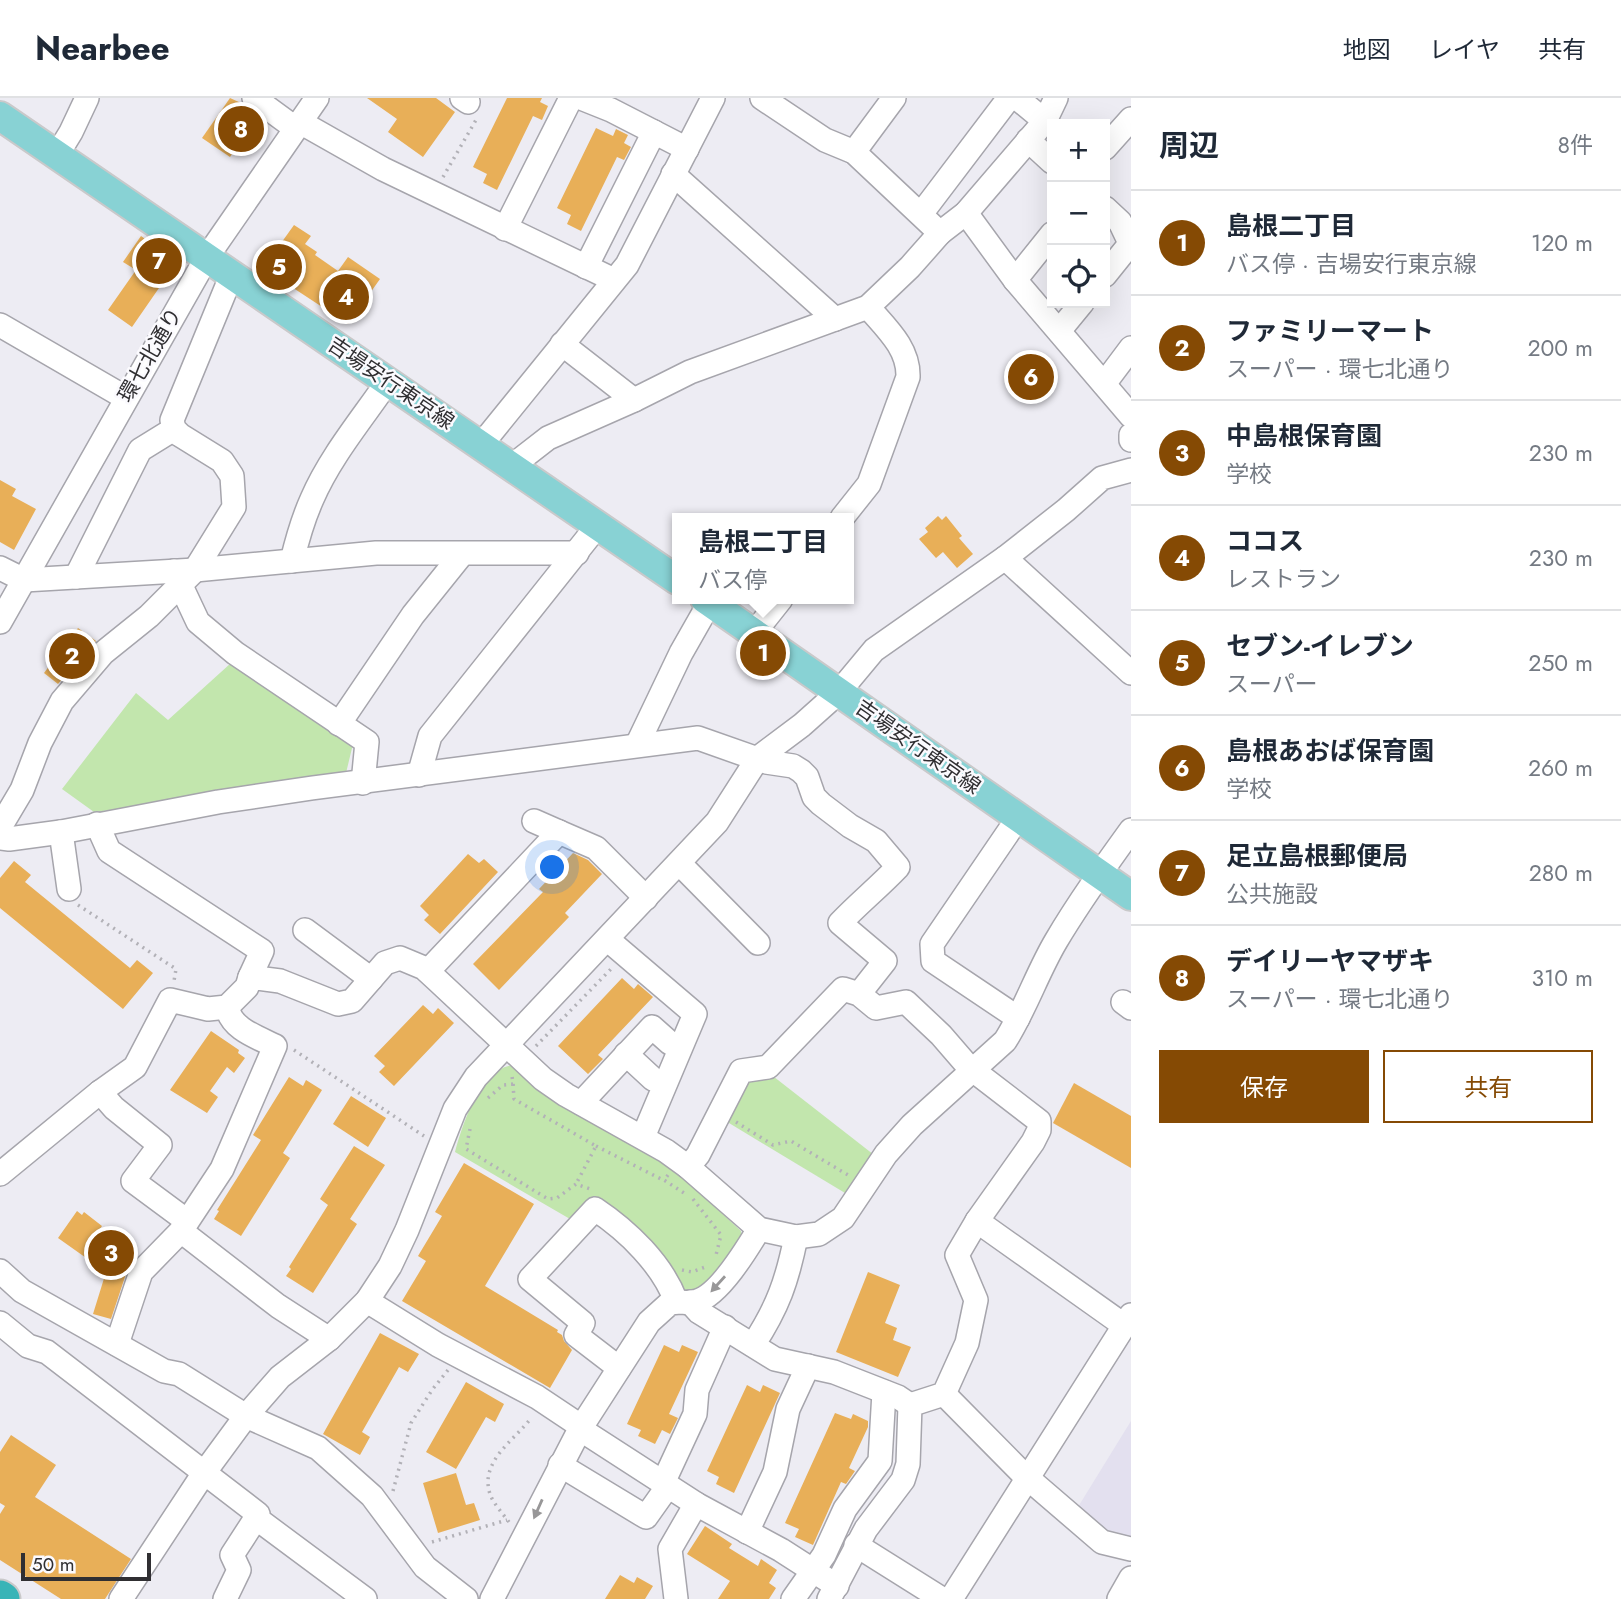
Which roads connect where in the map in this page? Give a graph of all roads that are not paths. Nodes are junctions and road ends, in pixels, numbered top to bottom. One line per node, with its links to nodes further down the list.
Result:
1 (87, 98): 22 (street)
2 (254, 98): 16 (street)
3 (317, 98): 16 (street, 環七北通り)
4 (571, 98): 28 (street)
5 (581, 98): 12 (street)
6 (713, 98): 20 (street)
7 (762, 98): 21 (street)
8 (894, 98): 21 (street)
9 (1009, 98): 27 (street)
10 (1017, 98): 15 (street)
11 (1056, 98): 15 (street)
12 (614, 104): 17 (street)
13 (0, 116): 22 (main road, 吉場安行東京線)
14 (1131, 118): 19 (street)
15 (1045, 121): 18 (street)
16 (297, 125): 28 (street); 32 (street, 環七北通り)
17 (654, 132): 20 (street); 33 (street)
18 (1028, 140): 23 (street); 25 (street)
19 (1110, 142)
20 (687, 149): 24 (street)
21 (855, 152): 27 (street)
22 (57, 155): 32 (main road, 吉場安行東京線)
23 (1047, 157)
24 (673, 174): 36 (street); 40 (street)
25 (966, 213): 29 (street); 37 (street)
26 (1110, 213): 31 (street)
27 (920, 214): 29 (street)
28 (505, 229): 33 (street)
29 (940, 233): 38 (street)
30 (1047, 240): 37 (street)
31 (1131, 245): 34 (street)
32 (206, 257): 35 (main road, 吉場安行東京線); 47 (street, 環七北通り)
33 (586, 267): 36 (street)
34 (1110, 269)
35 (232, 274): 45 (main road, 吉場安行東京線); 50 (street)
36 (614, 280): 43 (street)
37 (1015, 280): 42 (street)
38 (868, 307): 40 (street); 56 (street)
39 (1078, 308): 42 (street)
40 (835, 319): 48 (street)
41 (0, 325): 47 (street)
42 (1059, 331): 46 (street)
43 (562, 344): 48 (street); 53 (street)
44 (1131, 348): 46 (street)
45 (388, 381): 53 (main road, 吉場安行東京線); 61 (street)
46 (1104, 384): 49 (street)
47 (126, 398): 66 (street, 環七北通り)
48 (634, 400): 54 (street)
49 (1131, 416)
50 (174, 429): 63 (street); 64 (street)
51 (1131, 435): 52 (street)
52 (1131, 440)
53 (481, 445): 54 (main road, 吉場安行東京線)
54 (512, 466): 57 (main road, 吉場安行東京線)
55 (1131, 470): 60 (street)
56 (846, 513)
57 (598, 526): 59 (street); 65 (main road, 吉場安行東京線)
58 (462, 554): 59 (street); 61 (street); 74 (street)
59 (577, 554): 77 (street)
60 (1005, 558): 72 (street); 73 (street)
61 (292, 561): 63 (street)
62 (0, 568): 66 (street)
63 (183, 575): 64 (street); 74 (street); 82 (street)
64 (76, 577): 66 (street)
65 (672, 577)
66 (23, 580): 70 (street, 環七北通り)
67 (705, 604): 75 (street)
68 (713, 604): 71 (main road, 吉場安行東京線)
69 (777, 604): 71 (street)
70 (0, 622)
71 (754, 633): 73 (main road, 吉場安行東京線)
72 (1131, 673)
73 (839, 692): 76 (street); 79 (main road, 吉場安行東京線)
74 (339, 724): 78 (street)
75 (637, 745): 76 (street); 77 (street)
76 (758, 758): 87 (street); 98 (street)
77 (419, 775): 78 (street)
78 (363, 783): 81 (street)
79 (1018, 818): 88 (main road, 吉場安行東京線); 100 (street)
80 (534, 821): 85 (street)
81 (97, 824): 84 (street); 96 (street)
82 (0, 827)
83 (1131, 830): 88 (street)
84 (61, 832): 86 (street); 89 (street)
85 (559, 832): 91 (street); 95 (street)
86 (0, 838)
87 (679, 863): 91 (street); 94 (street)
88 (1099, 874): 90 (main road, 吉場安行東京線); 100 (street)
89 (69, 889)
90 (1131, 896)
91 (646, 898): 93 (street)
92 (305, 930): 97 (street)
93 (607, 939): 102 (street); 108 (street)
94 (758, 943)
95 (428, 971): 97 (street); 102 (street)
96 (250, 977): 97 (street); 99 (street)
97 (371, 979)
98 (859, 994): 104 (street); 109 (street)
99 (228, 1007): 106 (street); 112 (street)
100 (1018, 1018): 104 (street)
101 (670, 1043): 103 (street)
102 (507, 1044): 107 (street); 116 (street)
103 (626, 1055): 105 (street); 107 (street)
104 (974, 1071): 111 (street); 114 (street)
105 (653, 1079)
106 (100, 1092): 110 (street); 112 (street)
107 (581, 1103): 108 (street)
108 (643, 1137): 109 (street)
109 (688, 1167): 113 (street)
110 (0, 1174)
111 (977, 1221): 118 (street); 127 (street)
112 (184, 1226): 121 (street); 122 (street)
113 (759, 1230): 114 (street); 117 (street, one-way to 117)
114 (796, 1237): 123 (street)
115 (0, 1272): 122 (street)
116 (367, 1301): 121 (street); 130 (street)
117 (683, 1302): 120 (street); 125 (street); 125 (street)
118 (1128, 1321): 133 (street)
119 (0, 1323): 132 (street)
120 (725, 1327): 123 (street); 134 (street)
121 (329, 1339): 129 (street)
122 (117, 1344): 129 (street)
123 (753, 1345): 124 (street)
124 (808, 1366): 126 (street); 137 (street)
125 (619, 1368): 130 (street)
126 (884, 1392): 128 (street); 140 (street)
127 (944, 1394): 128 (street); 133 (street)
128 (910, 1405): 138 (street)
129 (246, 1416): 132 (street); 146 (street)
130 (581, 1428): 131 (street); 134 (street)
131 (560, 1465): 134 (street); 147 (street, one-way to 147)
132 (204, 1473): 136 (street); 143 (street)
133 (1028, 1479): 139 (street); 151 (street)
134 (665, 1484): 135 (street)
135 (696, 1504): 137 (street); 148 (street)
136 (256, 1518): 144 (street); 145 (street)
137 (747, 1532): 140 (street)
138 (856, 1545): 142 (street); 150 (street)
139 (1131, 1549)
140 (813, 1571): 142 (street); 149 (street)
141 (1131, 1578): 152 (street)
142 (833, 1592)
143 (121, 1599)
144 (225, 1599)
145 (365, 1599)
146 (466, 1599)
147 (492, 1599)
148 (676, 1599)
149 (793, 1599)
150 (942, 1599)
151 (951, 1599)
152 (1119, 1599)

